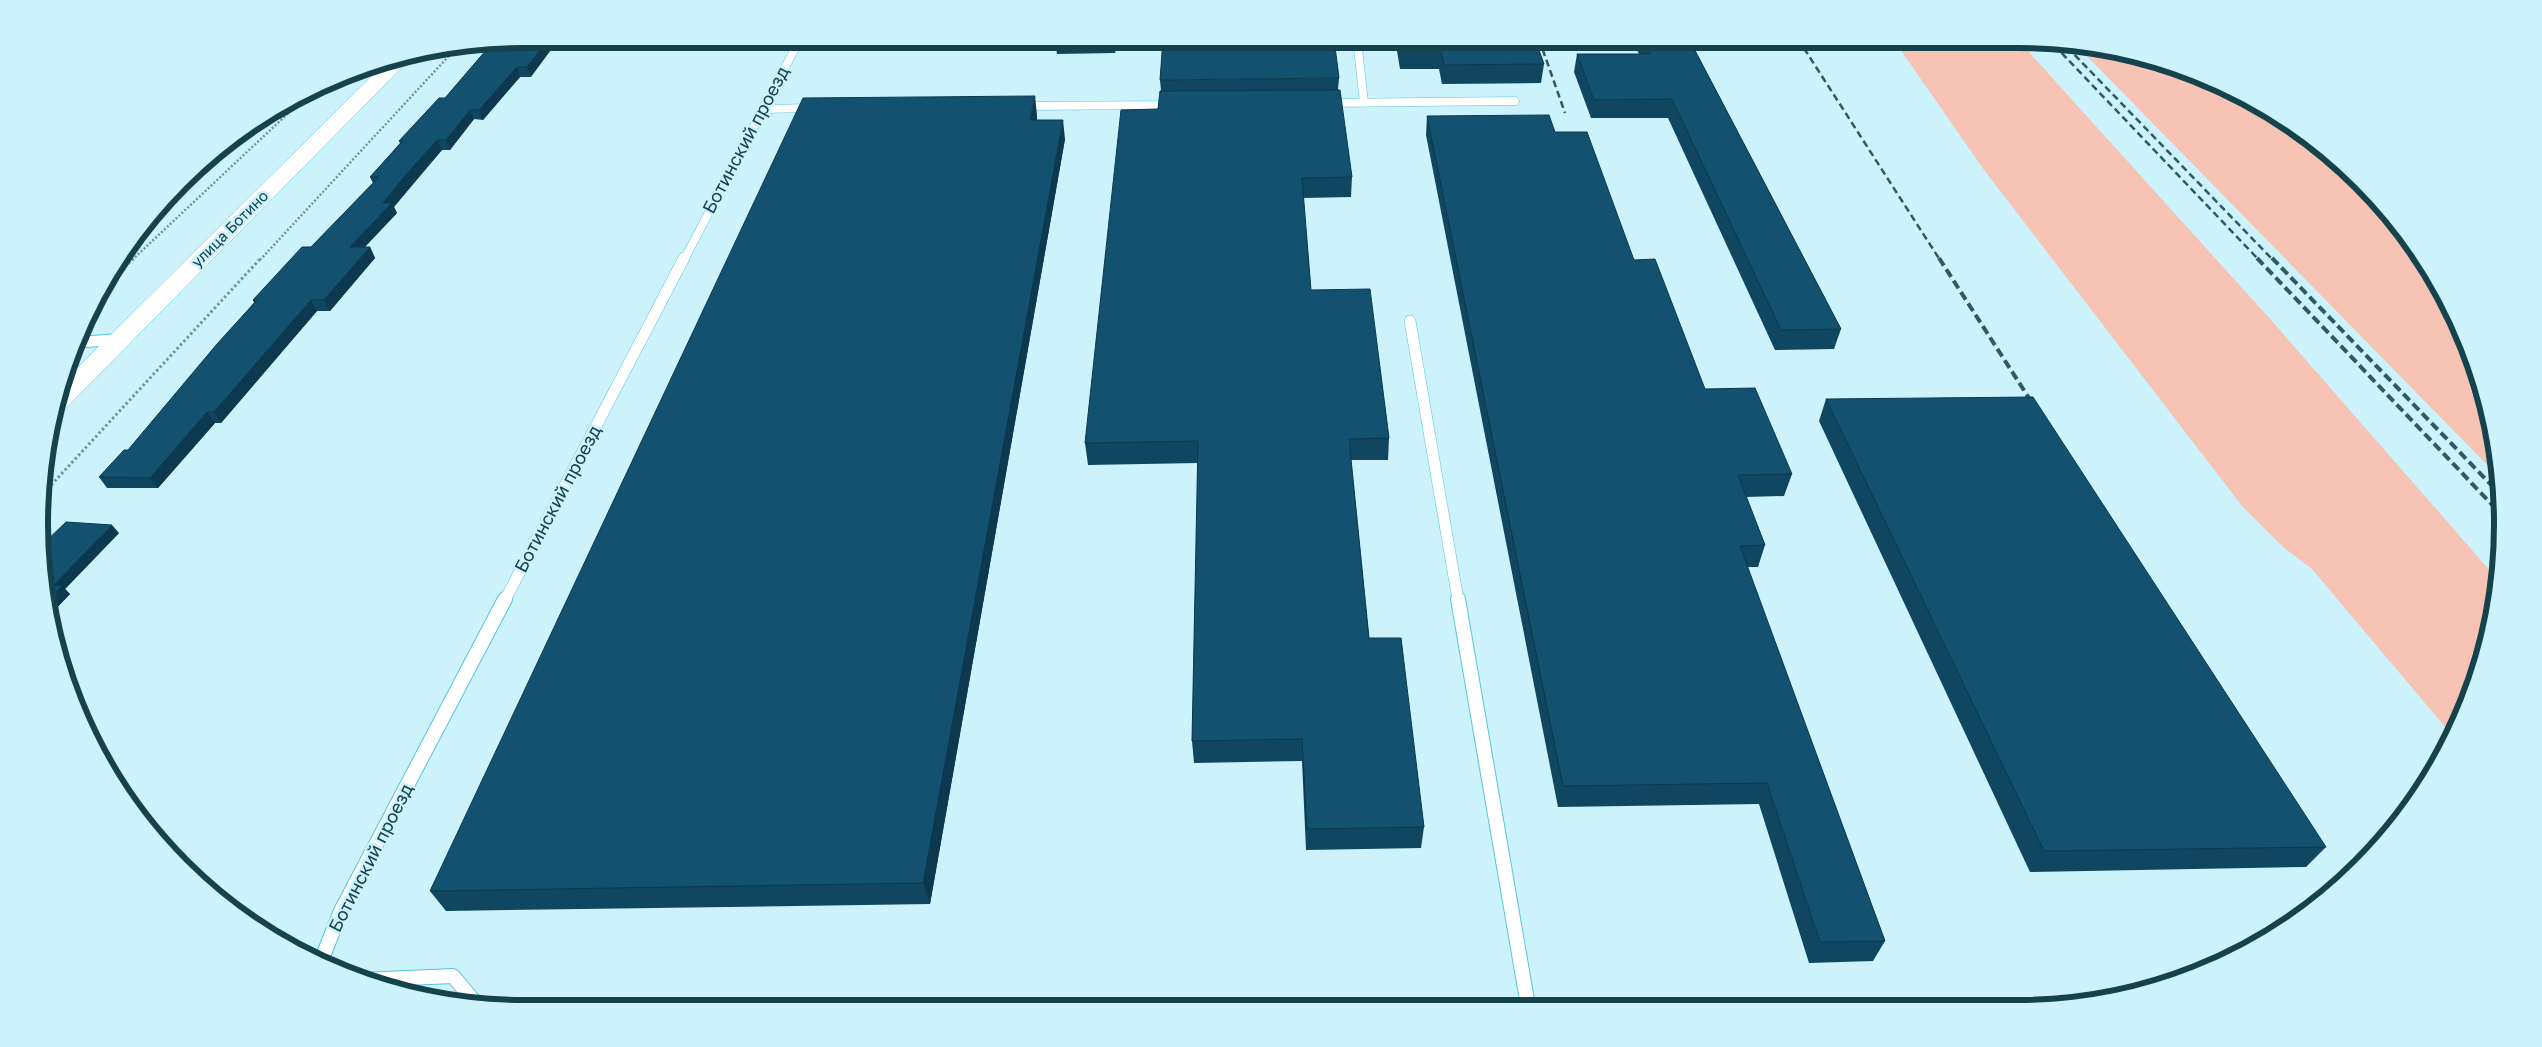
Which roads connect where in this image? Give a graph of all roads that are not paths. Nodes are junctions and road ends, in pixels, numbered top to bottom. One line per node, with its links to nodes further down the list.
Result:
1 (795, 48): 10 (lane, Ботинский проезд)
2 (1358, 48): 5 (lane)
3 (393, 66): 12 (main road, улица Ботино)
4 (1516, 102): 5 (lane)
5 (1364, 103): 6 (lane)
6 (1315, 104)
7 (1187, 105): 8 (lane)
8 (1010, 106)
9 (822, 108): 10 (lane)
10 (763, 109): 15 (lane, Ботинский проезд)
11 (1410, 322): 18 (lane)
12 (119, 340): 13 (street); 14 (main road, улица Ботино)
13 (83, 342)
14 (66, 393)
15 (323, 955)
16 (386, 979): 17 (lane)
17 (470, 996)
18 (1527, 1000)

